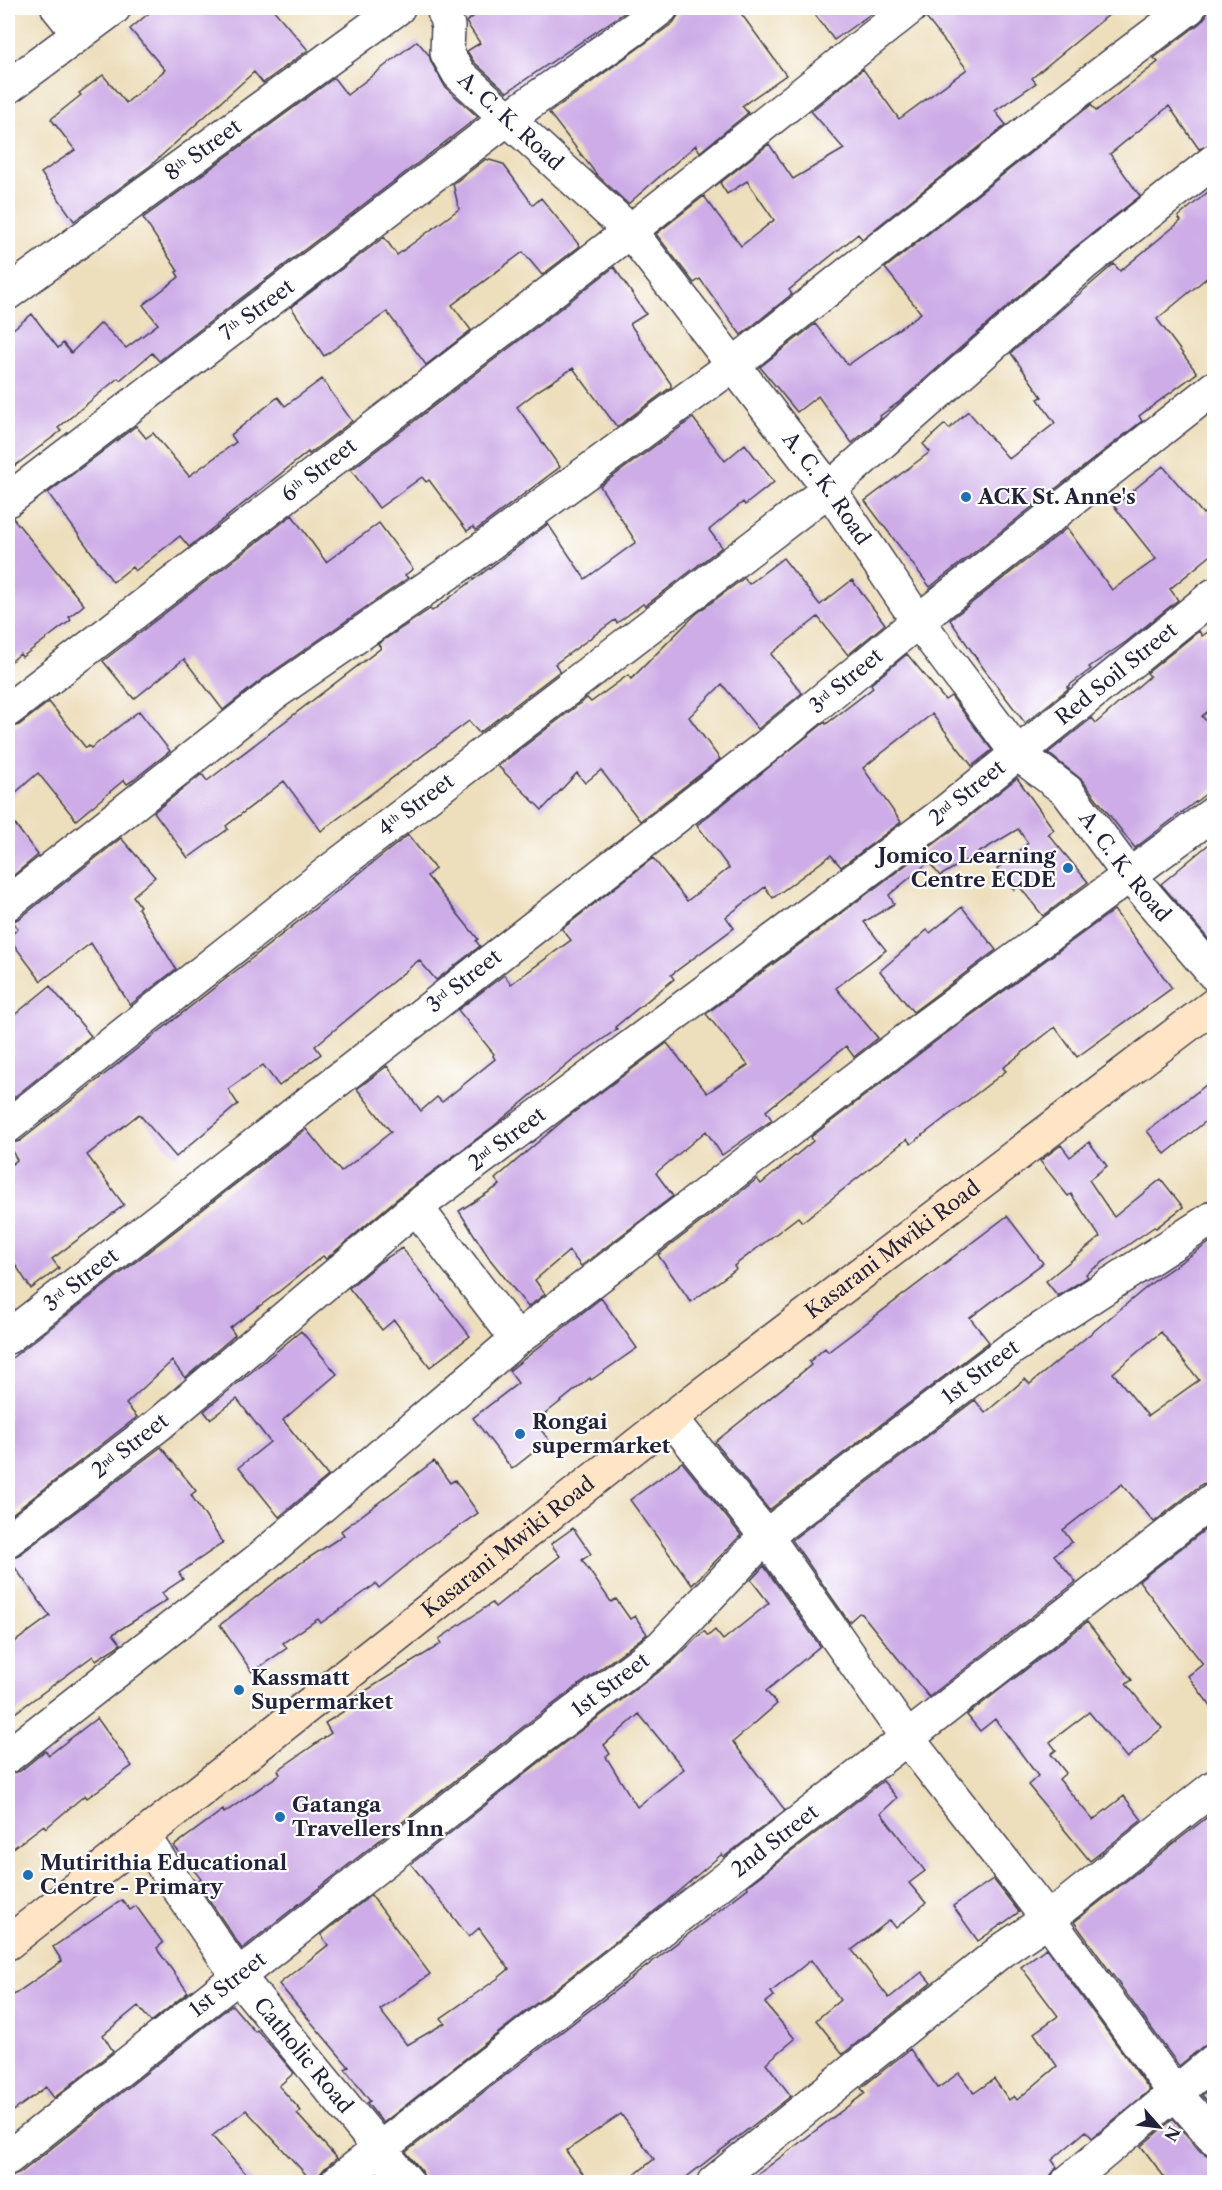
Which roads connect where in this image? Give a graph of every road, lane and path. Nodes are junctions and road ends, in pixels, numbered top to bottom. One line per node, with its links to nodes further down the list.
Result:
1 (58, 8): 8 (street)
2 (114, 8): 8 (street)
3 (398, 8): 13 (street, 8ᵗʰ Street)
4 (443, 8): 10 (street, A. C. K. Road)
5 (661, 8): 10 (street, 7ᵗʰ Street)
6 (910, 8): 12 (street, 6ᵗʰ Street)
7 (1189, 8): 14 (street)
8 (79, 34): 9 (street)
9 (8, 87)
10 (507, 119): 12 (street, A. C. K. Road); 17 (street, 7ᵗʰ Street)
11 (1215, 161): 16 (street, 4ᵗʰ Street)
12 (630, 231): 14 (street, A. C. K. Road); 20 (street, 6ᵗʰ Street)
13 (8, 293)
14 (733, 365): 16 (street, A. C. K. Road); 24 (street)
15 (1215, 388): 19 (street, 3ʳᵈ Street)
16 (829, 489): 19 (street, A. C. K. Road); 27 (street, 4ᵗʰ Street)
17 (8, 501)
18 (1215, 595): 21 (street, Red Soil Street)
19 (918, 621): 21 (street, A. C. K. Road); 30 (street, 3ʳᵈ Street)
20 (8, 710)
21 (1017, 753): 23 (street, A. C. K. Road); 28 (street, 2ⁿᵈ Street)
22 (1215, 813): 23 (street)
23 (1129, 874): 25 (street, A. C. K. Road); 31 (street)
24 (8, 903)
25 (1215, 974)
26 (1215, 1005): 32 (main road, Kasarani Mwiki Road)
27 (8, 1126)
28 (416, 1207): 31 (street); 35 (street, 2ⁿᵈ Street)
29 (1215, 1217): 34 (street, 1st Street)
30 (8, 1337)
31 (518, 1339): 37 (street)
32 (671, 1418): 34 (street); 39 (main road, Kasarani Mwiki Road)
33 (1215, 1500): 36 (street, 2nd Street)
34 (766, 1536): 36 (street); 42 (street, 1st Street)
35 (8, 1540)
36 (908, 1740): 40 (street); 46 (street, 2nd Street)
37 (8, 1756)
38 (1215, 1787): 40 (street)
39 (143, 1836): 41 (main road, Kasarani Mwiki Road); 42 (street, Catholic Road)
40 (1048, 1919): 44 (street); 50 (street)
41 (8, 1943)
42 (237, 1975): 46 (street, Catholic Road); 47 (street, 1st Street)
43 (1215, 2061): 44 (street)
44 (1175, 2092): 45 (street); 51 (street)
45 (1215, 2138)
46 (380, 2150): 48 (street, 2nd Street); 49 (street, Catholic Road)
47 (8, 2158)
48 (337, 2182)
49 (407, 2182)
50 (714, 2182)
51 (1068, 2182)

